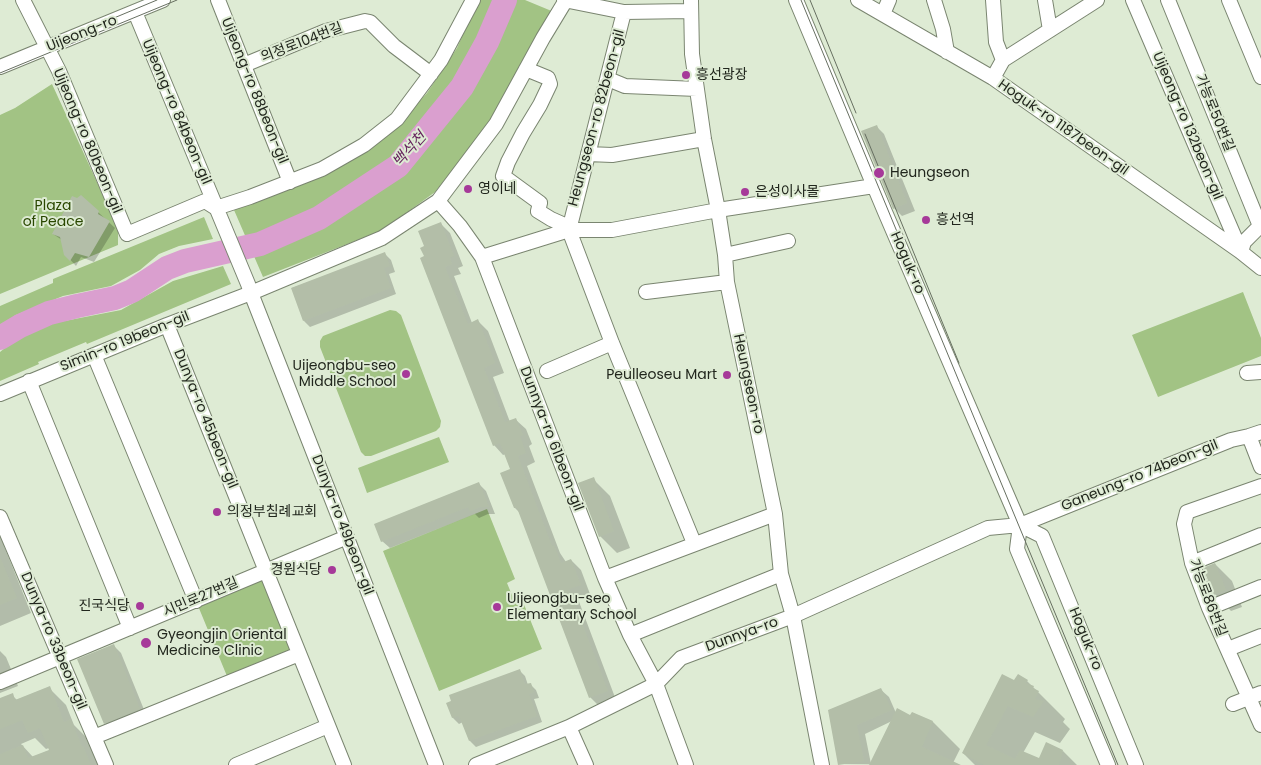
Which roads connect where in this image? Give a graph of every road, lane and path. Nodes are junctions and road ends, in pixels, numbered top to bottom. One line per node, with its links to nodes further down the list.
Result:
1 (23, 0): 21 (street, Uijeong-ro 80beon-gil)
2 (163, 0): 17 (street, Uijeong-ro)
3 (218, 0): 24 (street, Uijeong-ro 88beon-gil)
4 (473, 0): 27 (street)
5 (565, 0): 18 (street); 26 (street, Simin-ro 19beon-gil)
6 (796, 0): 35 (street, Hoguk-ro)
7 (858, 0): 19 (street, Hoguk-ro 1187beon-gil)
8 (888, 0): 19 (street)
9 (934, 0): 22 (street)
10 (992, 0): 23 (street)
11 (1045, 0): 20 (street)
12 (1097, 0): 20 (street)
13 (1133, 0): 42 (street, Uijeong-ro 132beon-gil)
14 (1168, 0): 39 (street, 가능로50번길)
15 (1229, 0): 28 (street)
16 (690, 6): 18 (street, Heungseon-ro 82beon-gil); 31 (street, Heungseon-ro)
17 (135, 12): 21 (street, Uijeong-ro); 37 (street, Uijeong-ro 84beon-gil)
18 (624, 12): 30 (street, Heungseon-ro 82beon-gil)
19 (883, 14): 22 (street, Hoguk-ro 1187beon-gil)
20 (1050, 30): 23 (street)
21 (48, 48): 25 (street, Uijeong-ro); 37 (street, Uijeong-ro 80beon-gil)
22 (947, 52): 29 (street, Hoguk-ro 1187beon-gil)
23 (1003, 60): 29 (street)
24 (244, 65): 27 (street, 의정로104번길); 34 (street, Uijeong-ro 88beon-gil)
25 (0, 67)
26 (526, 69): 36 (street, Simin-ro 19beon-gil); 40 (street)
27 (431, 74): 34 (street)
28 (1261, 77)
29 (993, 78): 42 (street, Hoguk-ro 1187beon-gil)
30 (608, 79): 31 (street); 33 (street, Heungseon-ro 82beon-gil)
31 (697, 89): 32 (street, Heungseon-ro)
32 (704, 140): 33 (street); 38 (street, Heungseon-ro)
33 (588, 154): 40 (street, Heungseon-ro 82beon-gil)
34 (290, 182): 37 (street)
35 (874, 186): 38 (street); 62 (street, Hoguk-ro)
36 (438, 201): 44 (street, Dunnya-ro 61beon-gil); 47 (street, Simin-ro 19beon-gil)
37 (217, 209): 47 (street, Uijeong-ro 84beon-gil)
38 (718, 210): 40 (street); 43 (street, Heungseon-ro)
39 (1260, 225): 42 (street)
40 (569, 228): 44 (street); 50 (street)
41 (788, 241): 43 (street)
42 (1241, 252): 45 (street, Hoguk-ro 1187beon-gil)
43 (725, 255): 46 (street, Heungseon-ro)
44 (482, 257): 69 (street, Dunnya-ro 61beon-gil)
45 (1261, 268)
46 (726, 282): 48 (street); 60 (street, Heungseon-ro)
47 (250, 289): 49 (street, Simin-ro 19beon-gil); 64 (street, Dunya-ro 49beon-gil)
48 (646, 292)
49 (166, 325): 51 (street, Simin-ro 19beon-gil); 67 (street, Dunya-ro 45beon-gil)
50 (612, 343): 52 (street); 65 (street)
51 (94, 355): 55 (street, Simin-ro 19beon-gil); 71 (street)
52 (547, 371)
53 (1261, 372): 54 (street)
54 (1247, 374)
55 (29, 382): 56 (street, Simin-ro 19beon-gil); 74 (street)
56 (0, 394)
57 (1255, 434): 58 (street); 62 (street, Ganeung-ro 74beon-gil)
58 (1261, 467)
59 (1261, 486): 66 (street, 가능로86번길)
60 (775, 514): 65 (street); 68 (street, Heungseon-ro)
61 (0, 517): 79 (street, Dunya-ro 33beon-gil)
62 (1020, 525): 73 (street, Dunnya-ro); 96 (street, Hoguk-ro); 97 (street, Hoguk-ro)
63 (1261, 535): 66 (street)
64 (347, 537): 67 (street, 시민로27번길); 92 (street, Dunya-ro 49beon-gil)
65 (694, 543): 69 (street)
66 (1192, 563): 72 (street, 가능로86번길)
67 (267, 571): 71 (street, 시민로27번길); 78 (street, Dunya-ro 45beon-gil)
68 (782, 574): 73 (street, Heungseon-ro); 75 (street)
69 (605, 578): 75 (street, Dunnya-ro 61beon-gil)
70 (1261, 587): 72 (street)
71 (196, 601): 74 (street, 시민로27번길)
72 (1209, 608): 77 (street, 가능로86번길)
73 (792, 616): 81 (street, Dunnya-ro); 95 (street, Heungseon-ro)
74 (130, 628): 79 (street, 시민로27번길)
75 (630, 635): 81 (street, Dunnya-ro 61beon-gil)
76 (1261, 636): 77 (street)
77 (1228, 649): 82 (street, 가능로86번길)
78 (299, 654): 85 (street, Dunya-ro 45beon-gil); 87 (street)
79 (60, 658): 80 (street, 시민로27번길); 87 (street, Dunya-ro 33beon-gil)
80 (0, 682)
81 (656, 684): 86 (street, Dunnya-ro); 88 (street, Dunnya-ro 61beon-gil)
82 (1255, 695): 83 (street); 84 (street, 가능로86번길)
83 (1233, 704)
84 (1261, 725)
85 (328, 726): 90 (street); 91 (street, Dunya-ro 45beon-gil)
86 (569, 727): 93 (street, Dunnya-ro); 94 (street)
87 (94, 738): 89 (street, Dunya-ro 33beon-gil)
88 (682, 764)
89 (106, 765)
90 (236, 765)
91 (344, 765)
92 (436, 765)
93 (476, 765)
94 (586, 765)
95 (822, 765)
96 (1108, 765)
97 (1136, 765)

